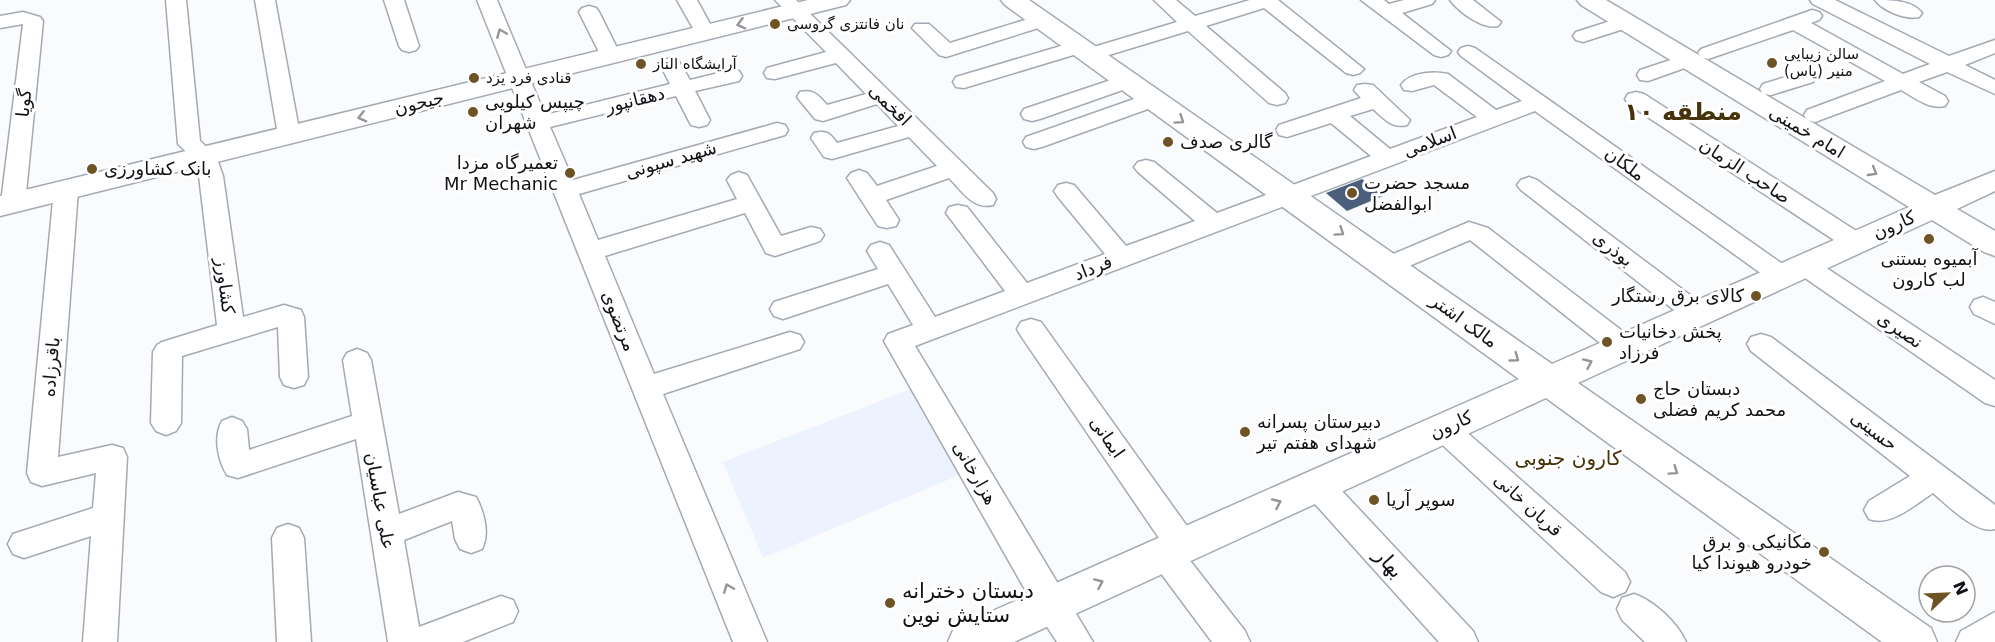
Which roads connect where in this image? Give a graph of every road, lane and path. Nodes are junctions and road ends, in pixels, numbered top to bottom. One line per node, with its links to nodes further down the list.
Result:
1 (176, 0): 71 (street, کشاورز)
2 (266, 0): 68 (street)
3 (394, 0): 29 (street)
4 (487, 0): 43 (street, مرتضوی, one-way to 4)
5 (687, 0): 27 (street)
6 (1013, 0): 22 (main road, مالک اشتر)
7 (1164, 0): 23 (street)
8 (1266, 0): 23 (street); 55 (street)
9 (1425, 0): 17 (street)
10 (1460, 0): 24 (street)
11 (1589, 0): 18 (main road, امام خمینی)
12 (1858, 0): 15 (street)
13 (1886, 0): 20 (street)
14 (830, 1): 16 (main road, جیحون)
15 (1828, 4): 25 (street); 38 (street)
16 (790, 5): 27 (main road, جیحون, one-way to 27); 31 (street, افخمی)
17 (1379, 6): 33 (street)
18 (1623, 11): 28 (street); 36 (main road, امام خمینی)
19 (589, 12): 35 (street)
20 (1912, 13)
21 (8, 20): 86 (street, گویا)
22 (1041, 21): 26 (street); 32 (main road, مالک اشتر)
23 (1190, 22): 32 (street); 53 (street)
24 (1491, 22)
25 (1794, 22): 36 (street); 44 (street)
26 (922, 28)
27 (705, 33): 35 (main road, جیحون)
28 (1583, 36)
29 (409, 46)
30 (1995, 46): 38 (street)
31 (833, 48): 39 (street); 51 (street, افخمی)
32 (1084, 51): 45 (street); 50 (main road, مالک اشتر)
33 (1441, 51)
34 (1468, 52): 57 (street, ملکان)
35 (611, 56): 43 (main road, جیحون)
36 (1699, 56): 40 (street); 49 (main road, امام خمینی); 85 (main road, امام خمینی, one-way to 85)
37 (671, 64): 47 (street)
38 (1947, 64): 44 (street); 48 (street)
39 (769, 66)
40 (1648, 75)
41 (731, 76): 47 (street, دهقانپور)
42 (1805, 77): 49 (street)
43 (520, 78): 64 (street, مرتضوی); 68 (main road, جیحون, one-way to 68)
44 (1902, 81): 56 (street); 60 (street)
45 (964, 82)
46 (1412, 85): 61 (street)
47 (684, 87): 62 (street); 64 (street, دهقانپور)
48 (1995, 88)
49 (1771, 89): 60 (main road, امام خمینی)
50 (1138, 90): 58 (street); 70 (street); 82 (main road, مالک اشتر, one-way to 82)
51 (881, 96): 52 (street); 65 (street, افخمی)
52 (808, 97)
53 (1277, 98)
54 (1636, 99): 92 (street, صاحب الزمان)
55 (1377, 100): 59 (street); 63 (street)
56 (1937, 101)
57 (1538, 102): 61 (street, اسلامی); 98 (street, ملکان)
58 (1032, 114)
59 (1334, 114): 67 (street); 72 (street)
60 (1815, 115): 85 (main road, امام خمینی)
61 (1493, 118): 72 (street, اسلامی)
62 (699, 120)
63 (1400, 120)
64 (539, 123): 80 (street, مرتضوی)
65 (913, 129): 74 (street, افخمی); 75 (street)
66 (777, 130): 80 (street, شهید سپونی)
67 (1287, 130)
68 (289, 135): 71 (main road, جیحون)
69 (822, 138): 75 (street)
70 (1034, 142)
71 (204, 156): 79 (main road, جیحون); 105 (street, کشاورز)
72 (1387, 158): 82 (street, اسلامی)
73 (1146, 167): 90 (street)
74 (954, 168): 75 (street); 83 (street, افخمی)
75 (862, 171): 88 (street)
76 (739, 180): 84 (street)
77 (1995, 180): 85 (main road, کارون)
78 (1529, 185): 102 (street, بوذری)
79 (66, 190): 86 (main road, جیحون); 122 (street, باقرزاده)
80 (566, 190): 95 (street, مرتضوی)
81 (1066, 191): 96 (street)
82 (1287, 195): 90 (street, فرداد); 97 (main road, مالک اشتر, one-way to 97)
83 (984, 199)
84 (752, 203): 91 (street); 95 (street)
85 (1944, 203): 89 (main road, امام خمینی); 92 (main road, کارون); 93 (main road, امام خمینی)
86 (6, 205)
87 (958, 213): 100 (street)
88 (887, 220)
89 (1995, 221)
90 (1213, 223): 96 (street, فرداد)
91 (811, 235)
92 (1855, 242): 98 (main road, کارون)
93 (1995, 245)
94 (880, 251): 99 (street)
95 (591, 252): 113 (street, مرتضوی)
96 (1121, 257): 100 (street, فرداد)
97 (1388, 266): 109 (street); 112 (main road, مالک اشتر, one-way to 112)
98 (1793, 271): 102 (main road, کارون); 114 (street, نصیری)
99 (894, 273): 101 (street); 103 (street)
100 (1022, 295): 103 (street, فرداد)
101 (783, 309)
102 (1697, 314): 109 (main road, کارون)
103 (929, 329): 106 (street, فرداد)
104 (1031, 329): 128 (street, ایمانی)
105 (231, 331): 111 (street, کشاورز); 115 (street)
106 (898, 341): 130 (street, هزارخانی)
107 (790, 342): 113 (street)
108 (1761, 344): 119 (street, حسینی)
109 (1624, 347): 112 (main road, کارون, one-way to 109)
110 (357, 360): 116 (street, علی عباسیان)
111 (294, 377)
112 (1547, 381): 117 (main road, کارون); 134 (main road, مالک اشتر, one-way to 134)
113 (646, 388): 139 (street, مرتضوی, one-way to 113)
114 (1995, 395)
115 (166, 423)
116 (367, 423): 118 (street); 124 (street, علی عباسیان)
117 (1443, 428): 120 (main road, کارون); 129 (street, قربان خانی)
118 (232, 429)
119 (1934, 477): 121 (street); 123 (street, حسینی)
120 (1317, 485): 128 (main road, کارون, one-way to 120); 143 (street, بهار)
121 (1880, 510)
122 (108, 518): 127 (street); 135 (street)
123 (1984, 521)
124 (386, 533): 126 (street); 137 (street, علی عباسیان)
125 (288, 538): 136 (street)
126 (471, 539)
127 (24, 544)
128 (1174, 550): 130 (main road, کارون, one-way to 128); 142 (street, ایمانی)
129 (1613, 582)
130 (1052, 605): 140 (main road, کارون); 141 (street, هزارخانی)
131 (1634, 609): 144 (street)
132 (501, 611): 138 (street)
133 (1995, 628): 145 (street)
134 (1900, 638)
135 (100, 642)
136 (294, 642)
137 (405, 642)
138 (422, 642)
139 (750, 642)
140 (969, 642)
141 (1076, 642)
142 (1233, 642)
143 (1461, 642)
144 (1669, 642)
145 (1973, 642)

